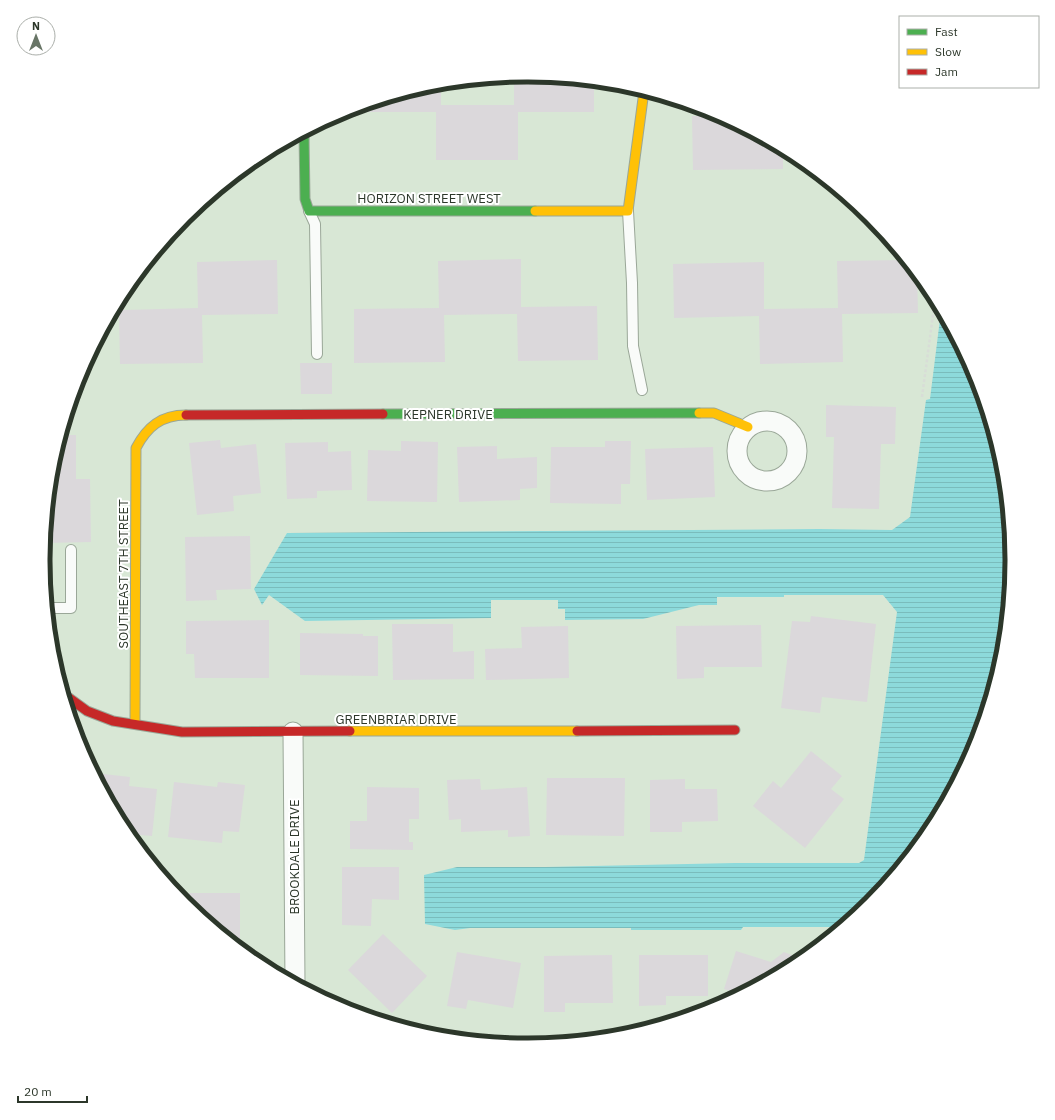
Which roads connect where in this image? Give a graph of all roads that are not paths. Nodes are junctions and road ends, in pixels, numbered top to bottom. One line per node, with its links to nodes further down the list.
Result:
1 (643, 97): 4 (street)
2 (304, 138): 3 (street)
3 (309, 211): 4 (street, HORIZON STREET WEST); 5 (lane)
4 (628, 211): 6 (lane)
5 (317, 354)
6 (642, 390)
7 (748, 427): 8 (street, KEPNER DRIVE)
8 (148, 428): 12 (street, SOUTHEAST 7TH STREET)
9 (71, 550): 10 (lane)
10 (53, 608)
11 (71, 700): 12 (street, GREENBRIAR DRIVE)
12 (135, 724): 14 (street, GREENBRIAR DRIVE)
13 (735, 730): 14 (street, GREENBRIAR DRIVE)
14 (293, 732): 15 (street, BROOKDALE DRIVE)
15 (295, 977)

